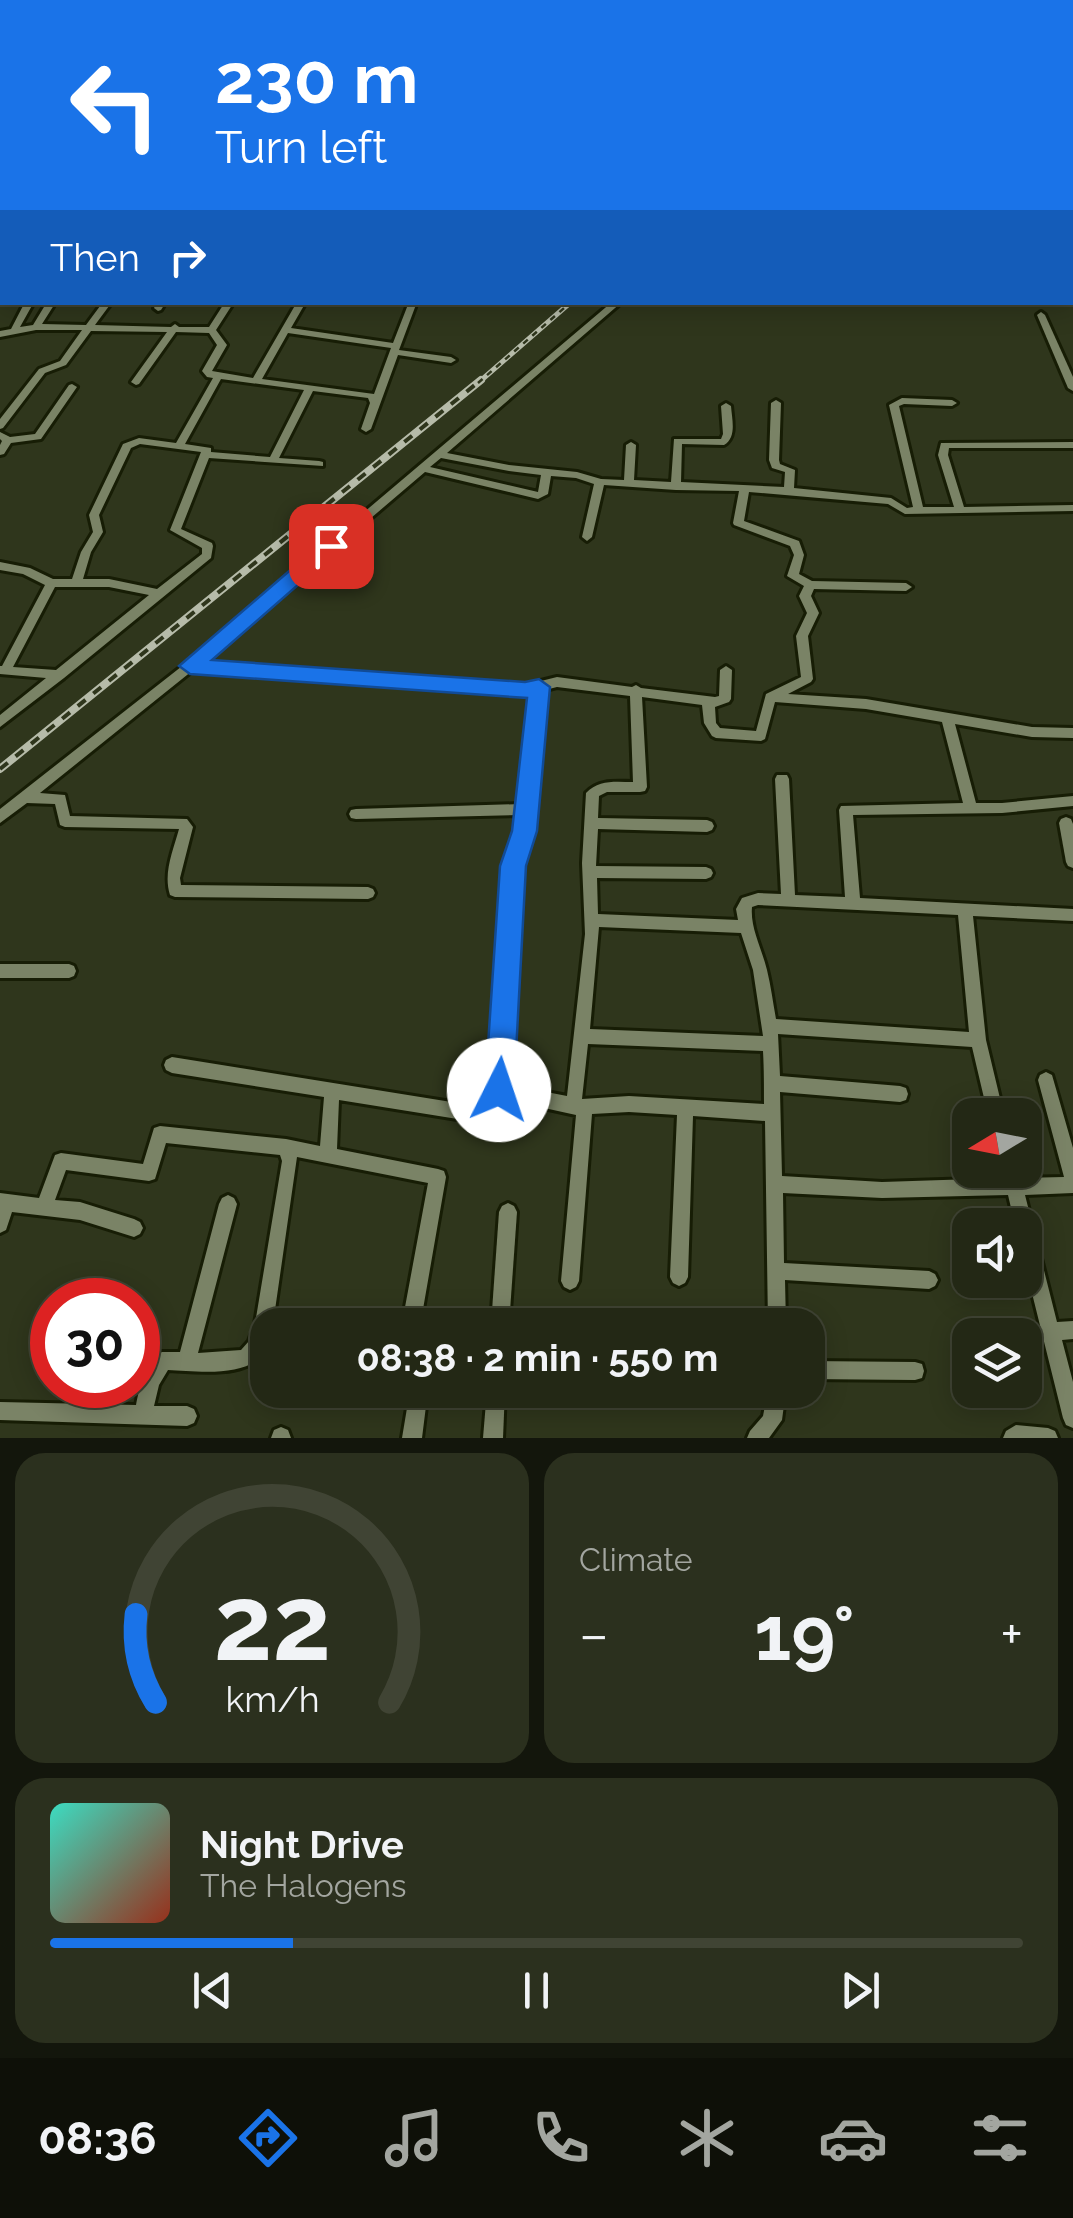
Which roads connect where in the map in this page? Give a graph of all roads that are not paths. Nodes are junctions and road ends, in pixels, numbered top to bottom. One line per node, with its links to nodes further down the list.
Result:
1 (28, 305): 12 (street)
2 (50, 305): 9 (street)
3 (105, 305): 11 (street)
4 (228, 305): 13 (street)
5 (300, 305): 14 (street)
6 (412, 305): 16 (street)
7 (615, 305): 35 (street)
8 (1041, 316): 23 (street)
9 (36, 327): 11 (street); 12 (street)
10 (175, 327): 11 (street); 13 (street); 20 (street)
11 (86, 328): 28 (street)
12 (14, 329): 15 (street)
13 (212, 330): 18 (street)
14 (286, 330): 16 (street); 19 (street)
15 (0, 334)
16 (396, 349): 17 (street); 24 (street)
17 (451, 360)
18 (218, 377): 19 (street); 31 (street)
19 (256, 381): 22 (street)
20 (136, 382)
21 (72, 387): 33 (street)
22 (310, 388): 24 (street); 36 (street)
23 (1073, 388)
24 (375, 402): 29 (street)
25 (776, 403): 44 (street)
26 (952, 403): 47 (street)
27 (726, 406): 42 (street)
28 (0, 426)
29 (366, 429)
30 (1073, 444): 45 (street)
31 (180, 445): 34 (street); 51 (street)
32 (630, 445): 41 (street)
33 (2, 446)
34 (206, 455): 36 (street); 54 (street)
35 (442, 455): 38 (street); 39 (street)
36 (273, 460): 37 (street)
37 (319, 464)
38 (426, 469): 39 (street); 55 (street)
39 (547, 472): 40 (street)
40 (600, 482): 41 (street); 48 (street)
41 (629, 484): 42 (street)
42 (676, 487): 43 (street)
43 (745, 488): 44 (street); 52 (street)
44 (789, 490): 47 (street)
45 (959, 508): 46 (street); 47 (street)
46 (1073, 508)
47 (918, 511)
48 (587, 537)
49 (0, 566): 50 (street)
50 (51, 583): 51 (street); 56 (street)
51 (76, 584): 54 (street)
52 (810, 584): 53 (street); 61 (street)
53 (906, 587)
54 (162, 594): 58 (street)
55 (190, 666): 59 (street); 67 (street)
56 (2, 670): 58 (street)
57 (726, 670): 62 (street)
58 (60, 675): 64 (street)
59 (539, 687): 60 (street); 70 (street)
60 (636, 690): 62 (street); 73 (street)
61 (770, 697): 62 (street); 63 (street)
62 (708, 700)
63 (947, 718): 65 (street); 69 (street)
64 (0, 722)
65 (1073, 733)
66 (782, 779): 80 (street)
67 (24, 798): 72 (street); 79 (street)
68 (1073, 800): 69 (street)
69 (971, 809): 81 (street)
70 (527, 810): 71 (street); 95 (street)
71 (356, 814)
72 (0, 817)
73 (590, 823): 75 (street); 77 (street)
74 (1066, 823): 76 (street)
75 (707, 826)
76 (1073, 862)
77 (589, 872): 78 (street); 84 (street)
78 (706, 873)
79 (368, 893)
80 (788, 902): 81 (street); 85 (street)
81 (853, 905): 82 (street)
82 (965, 909): 83 (street); 90 (street)
83 (1073, 915)
84 (593, 920): 85 (street); 89 (street)
85 (746, 927): 88 (street)
86 (69, 971): 87 (street)
87 (0, 972)
88 (769, 1026): 90 (street); 91 (street)
89 (581, 1036): 91 (street); 99 (street)
90 (978, 1040): 98 (street)
91 (771, 1044): 94 (street)
92 (172, 1065): 96 (street)
93 (1046, 1080): 105 (street)
94 (770, 1084): 97 (street); 101 (street)
95 (499, 1090): 96 (street); 99 (street)
96 (332, 1091): 103 (street)
97 (900, 1094)
98 (992, 1098)
99 (577, 1105): 100 (street); 116 (street)
100 (685, 1108): 101 (street); 115 (street)
101 (772, 1113): 106 (street)
102 (286, 1148): 103 (street); 110 (street); 124 (street)
103 (328, 1156): 119 (street)
104 (1042, 1180): 105 (street)
105 (1073, 1182)
106 (775, 1184): 107 (street); 114 (street)
107 (952, 1184)
108 (4, 1202): 110 (street); 112 (street)
109 (228, 1204): 124 (street)
110 (44, 1207): 113 (street)
111 (508, 1212): 120 (street)
112 (0, 1224)
113 (134, 1228)
114 (777, 1271): 117 (street); 121 (street)
115 (678, 1277)
116 (570, 1280)
117 (929, 1280)
118 (1042, 1296): 122 (street)
119 (414, 1308)
120 (501, 1308)
121 (777, 1308)
122 (1051, 1330): 123 (street); 133 (street)
123 (1073, 1330)
124 (187, 1361): 131 (street)
125 (825, 1370): 126 (street)
126 (915, 1370)
127 (416, 1408): 134 (street)
128 (495, 1408): 135 (street)
129 (774, 1408): 136 (street)
130 (0, 1411): 131 (street)
131 (142, 1415): 132 (street)
132 (187, 1416)
133 (1073, 1418)
134 (412, 1438)
135 (493, 1438)
136 (757, 1438)
137 (1013, 1438): 138 (street)
138 (1048, 1438)

